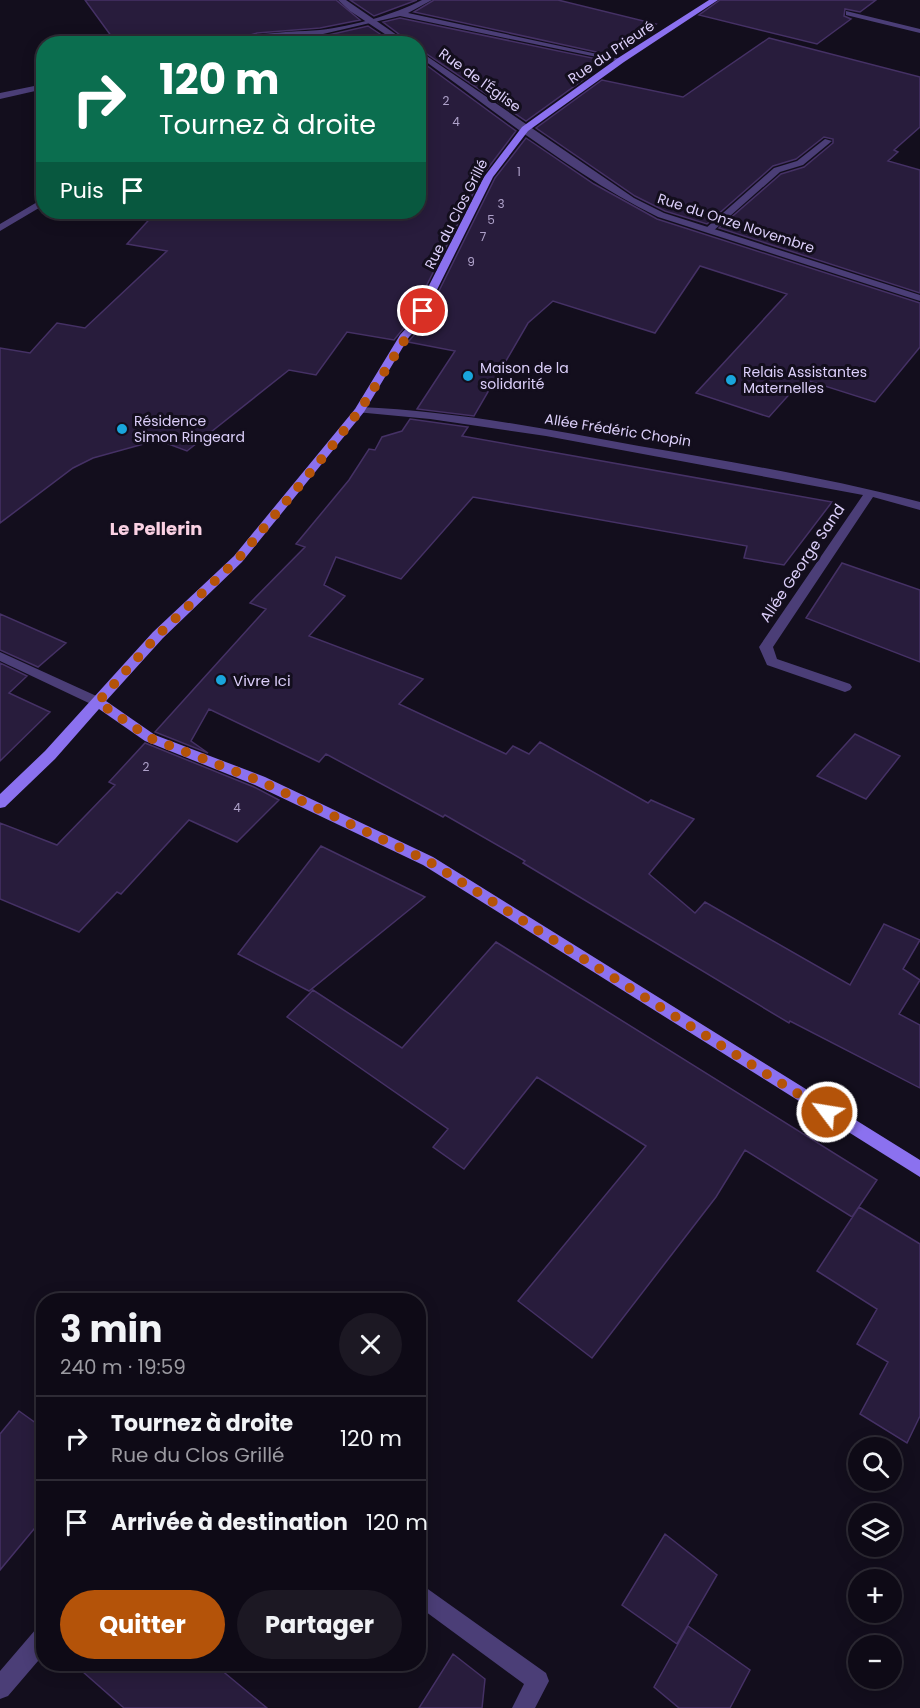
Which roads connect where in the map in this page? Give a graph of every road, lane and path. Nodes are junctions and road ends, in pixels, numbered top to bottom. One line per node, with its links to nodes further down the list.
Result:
1 (342, 0): 6 (street)
2 (428, 0): 4 (street)
3 (714, 0): 13 (main road, Rue du Prieuré)
4 (400, 14): 6 (street); 13 (street)
5 (849, 14): 7 (street)
6 (372, 20): 8 (street); 11 (street)
7 (920, 31)
8 (320, 32): 9 (street); 10 (street)
9 (273, 36)
10 (314, 36)
11 (395, 36)
12 (426, 58): 16 (street, Rue de l'Église)
13 (621, 60): 16 (main road, Rue du Prieuré)
14 (36, 88): 15 (street)
15 (0, 96)
16 (525, 129): 20 (street, Rue du Onze Novembre); 22 (main road, Rue du Clos Grillé)
17 (828, 141): 20 (street)
18 (36, 206): 19 (street)
19 (0, 228)
20 (709, 230): 21 (street, Rue du Onze Novembre)
21 (920, 298)
22 (360, 410): 23 (street, Allée Frédéric Chopin); 27 (main road, Rue du Clos Grillé)
23 (870, 493): 24 (street); 26 (street, Allée George Sand)
24 (920, 506)
25 (0, 656): 27 (street)
26 (845, 687)
27 (98, 702): 28 (main road, Rue du Clos Grillé); 29 (main road)
28 (0, 803)
29 (920, 1169)
30 (426, 1598): 33 (street)
31 (36, 1645): 32 (street)
32 (0, 1688)
33 (523, 1708)

